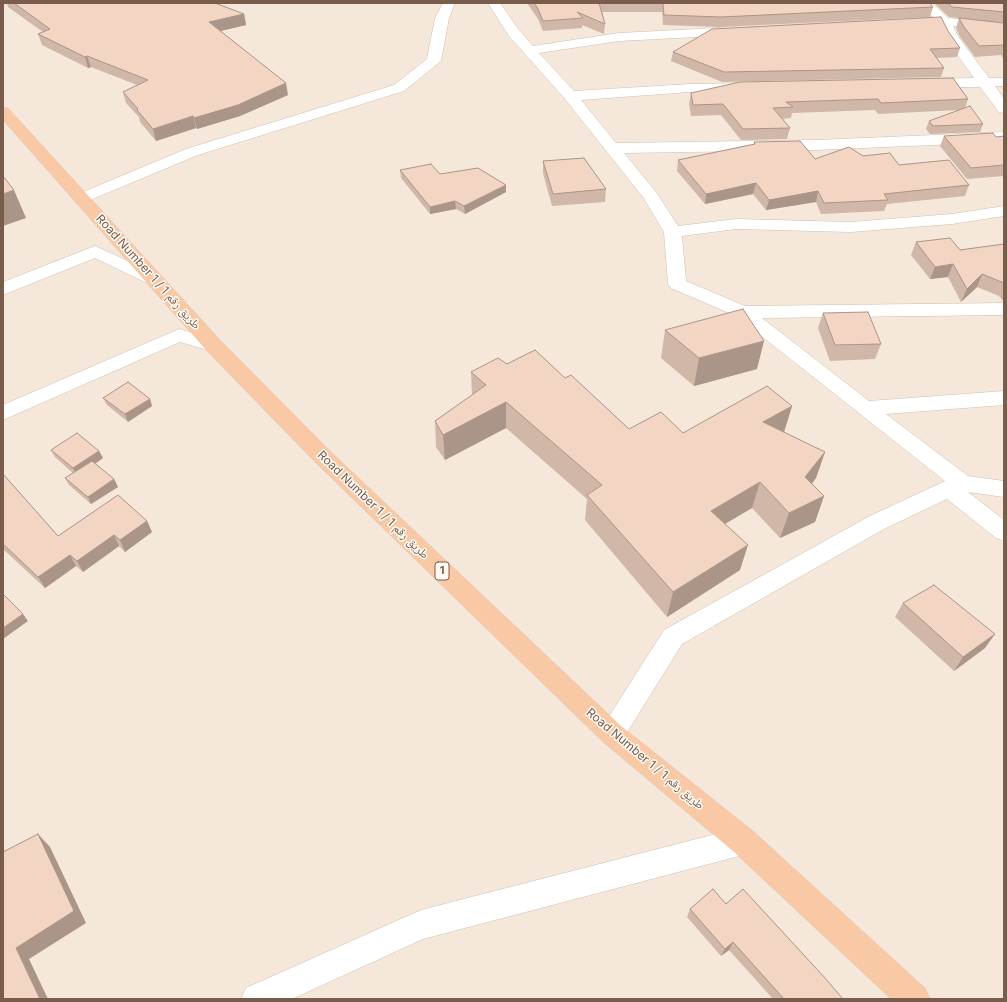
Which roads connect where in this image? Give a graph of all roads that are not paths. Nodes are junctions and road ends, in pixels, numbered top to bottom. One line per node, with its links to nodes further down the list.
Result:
1 (449, 3): 18 (street)
2 (494, 3): 8 (street)
3 (925, 3): 4 (street)
4 (944, 20): 5 (street); 6 (street); 9 (street)
5 (896, 23)
6 (1004, 28)
7 (746, 30): 8 (street)
8 (530, 50): 13 (street)
9 (984, 82): 10 (street); 11 (street); 14 (street)
10 (1004, 82)
11 (913, 83)
12 (758, 86): 13 (street)
13 (570, 96): 17 (street)
14 (1004, 109)
15 (3, 111): 18 (highway, Road Number 1 / طريق رقم 1 / 1)
16 (1004, 137): 17 (street)
17 (613, 148): 20 (street)
18 (82, 198): 21 (highway, Road Number 1 / طريق رقم 1 / 1)
19 (1004, 211): 20 (street)
20 (673, 232): 24 (street)
21 (157, 281): 22 (street); 25 (highway, Road Number 1 / طريق رقم 1 / 1)
22 (3, 289)
23 (1004, 309): 24 (street)
24 (743, 312): 27 (street)
25 (214, 346): 28 (street); 32 (highway, Road Number 1 / طريق رقم 1 / 1)
26 (1004, 398): 27 (street)
27 (865, 408): 29 (street)
28 (3, 413)
29 (956, 486): 30 (street); 31 (street); 32 (street)
30 (1004, 489)
31 (1004, 532)
32 (612, 734): 33 (highway, Road Number 1 / طريق رقم 1 / 1)
33 (743, 841): 34 (street); 35 (highway, Road Number 1 / طريق رقم 1 / 1)
34 (257, 999)
35 (914, 999)

